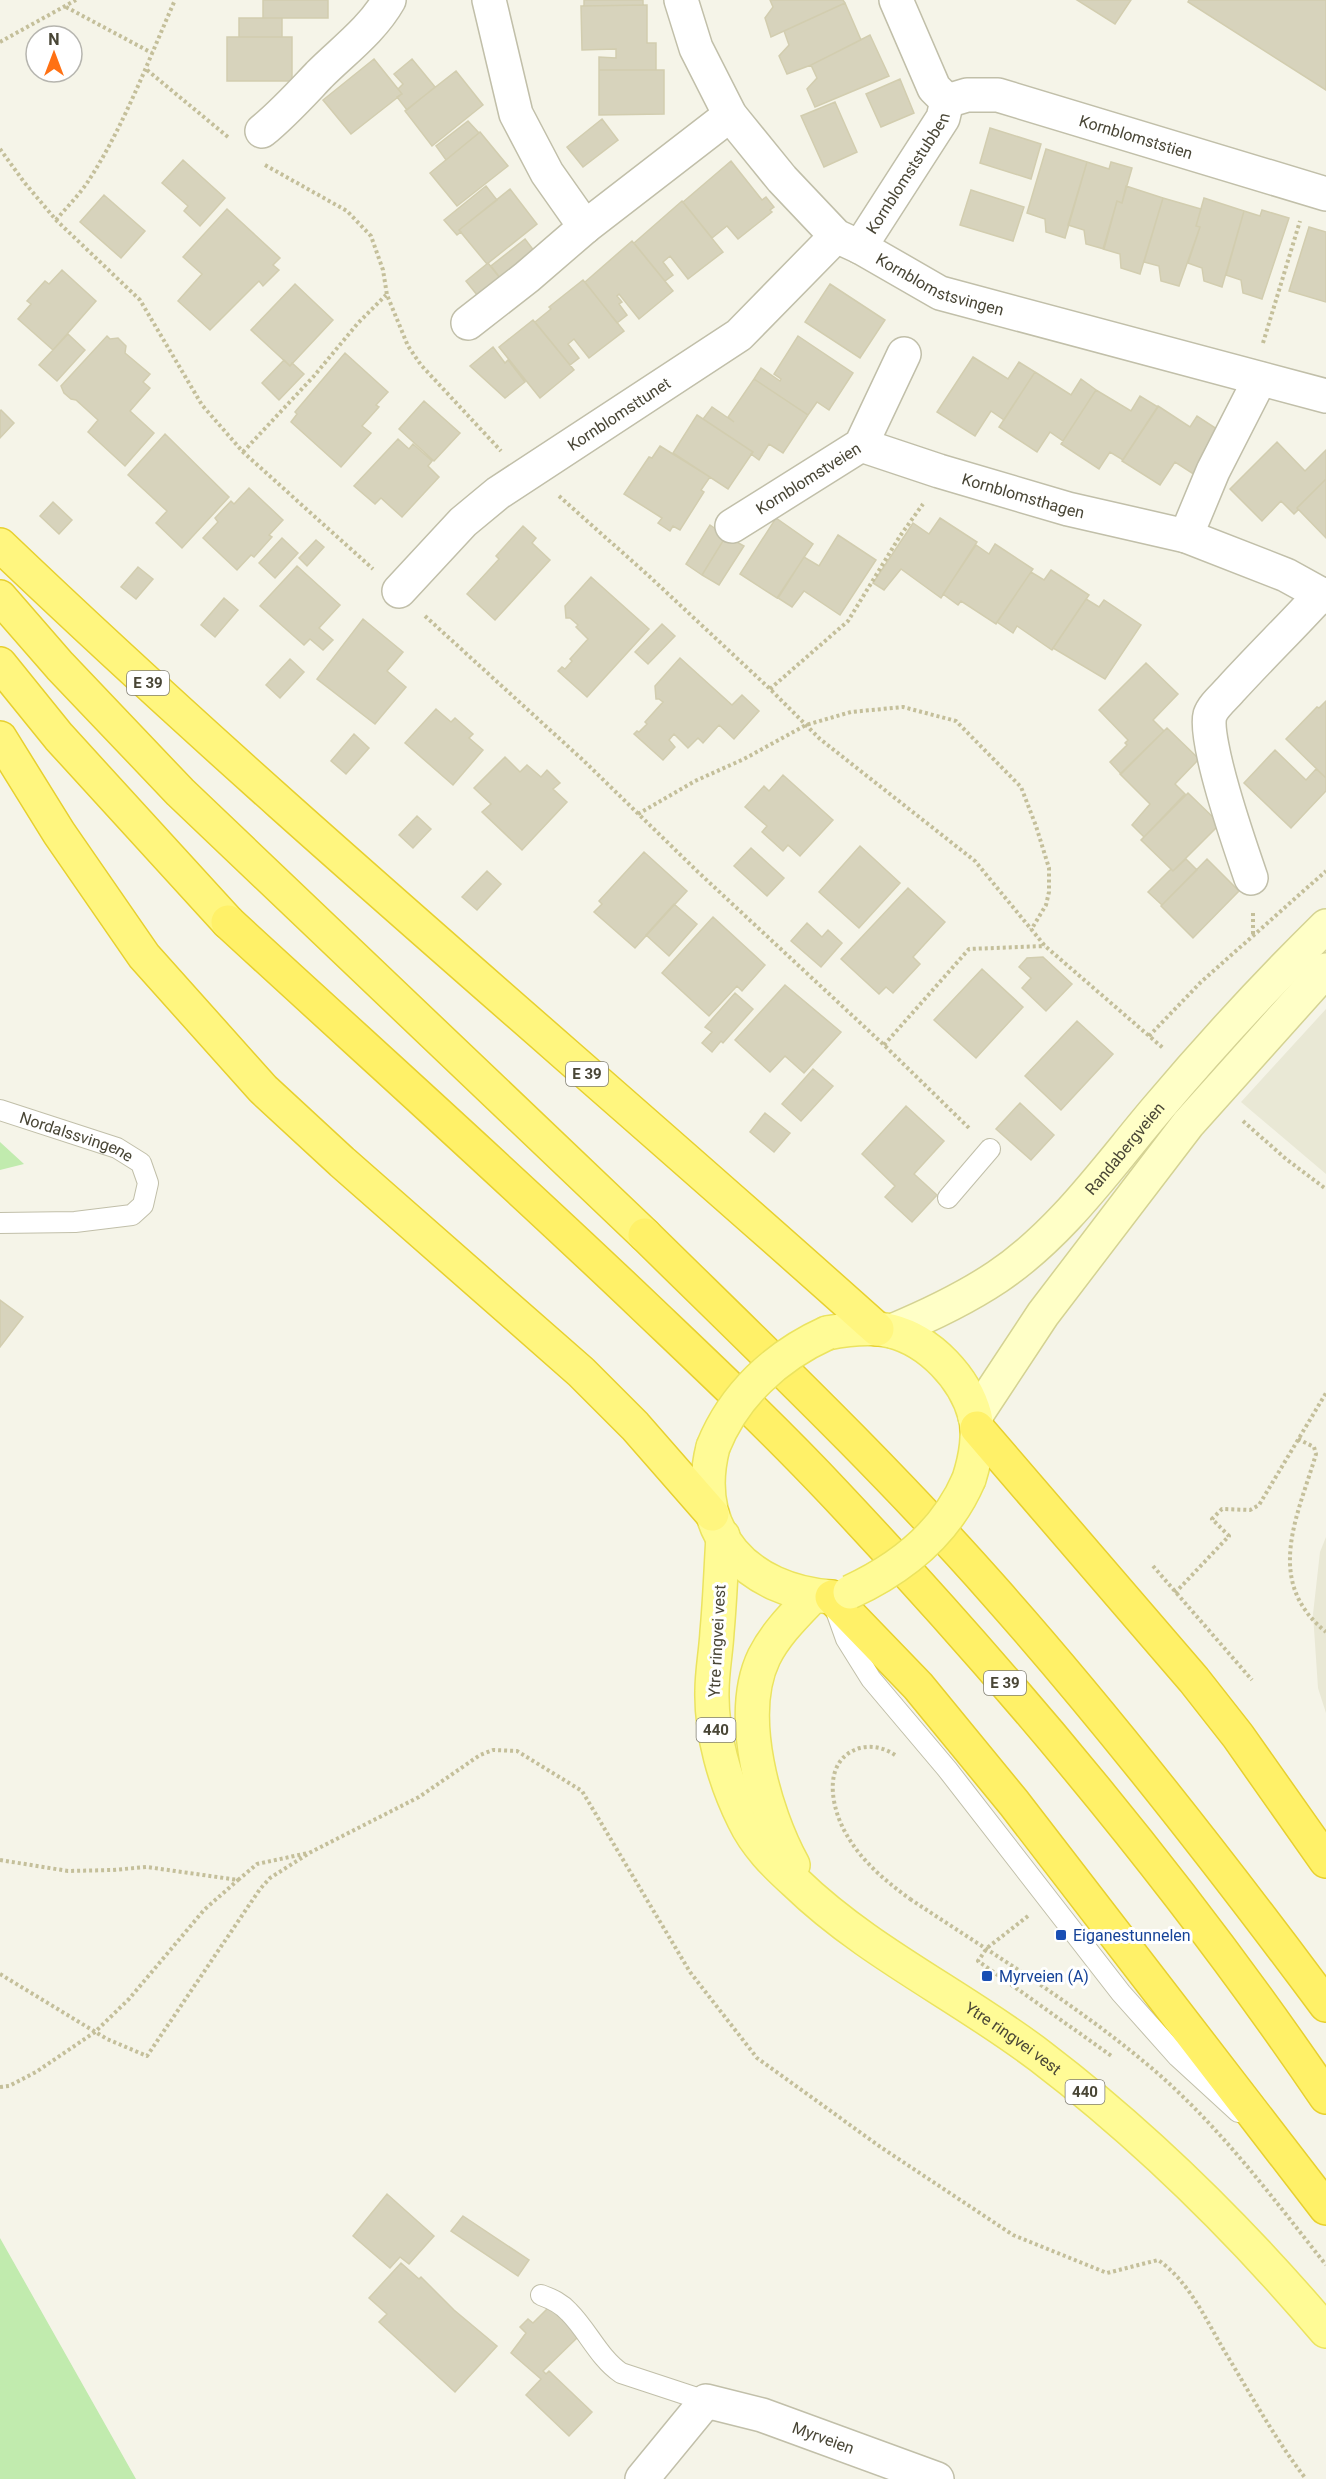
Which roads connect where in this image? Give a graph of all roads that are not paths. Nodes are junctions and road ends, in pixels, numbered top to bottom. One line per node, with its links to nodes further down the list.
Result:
1 (389, 0): 7 (street)
2 (489, 0): 9 (street)
3 (681, 0): 6 (street, Kornblomstsvingen)
4 (896, 0): 5 (street, Kornblomststubben)
5 (947, 101): 8 (street, Kornblomststien); 10 (street, Kornblomststubben)
6 (730, 115): 9 (street); 10 (street, Kornblomstsvingen)
7 (259, 145)
8 (1317, 191)
9 (585, 227): 11 (street)
10 (848, 241): 13 (street, Kornblomstsvingen); 19 (street, Kornblomsttunet)
11 (468, 323)
12 (904, 354): 15 (street, Kornblomstveien)
13 (1260, 365): 14 (street, Kornblomstsvingen); 17 (street)
14 (1326, 396)
15 (861, 445): 16 (street, Kornblomstveien); 17 (street, Kornblomsthagen)
16 (732, 526)
17 (1186, 536): 20 (street, Kornblomsthagen)
18 (0, 545): 31 (highway, E 39)
19 (399, 591)
20 (1323, 595): 24 (street, Kornblomsthagen)
21 (0, 597): 37 (highway)
22 (0, 664): 38 (highway, E 39)
23 (0, 738): 33 (highway)
24 (1251, 878)
25 (1326, 926): 31 (main road, Randabergveien)
26 (1326, 970): 32 (main road, Randabergveien)
27 (0, 1110): 30 (lane, Nordalssvingene)
28 (990, 1149): 29 (lane)
29 (948, 1198)
30 (0, 1223)
31 (885, 1330): 32 (main road, 440); 33 (main road, 440, bridge)
32 (976, 1422): 34 (main road, 440, bridge); 35 (highway)
33 (717, 1525): 34 (main road, 440); 36 (main road, Ytre ringvei vest / 440)
34 (832, 1595): 36 (main road, Ytre ringvei vest / 440); 39 (highway)
35 (1326, 1861)
36 (809, 1896): 41 (main road, Ytre ringvei vest / 440)
37 (1326, 2005)
38 (1326, 2097)
39 (1326, 2208)
40 (541, 2295): 42 (lane, Myrveien)
41 (1326, 2331)
42 (706, 2401): 43 (street); 44 (street, Myrveien)
43 (642, 2479)
44 (937, 2479)

